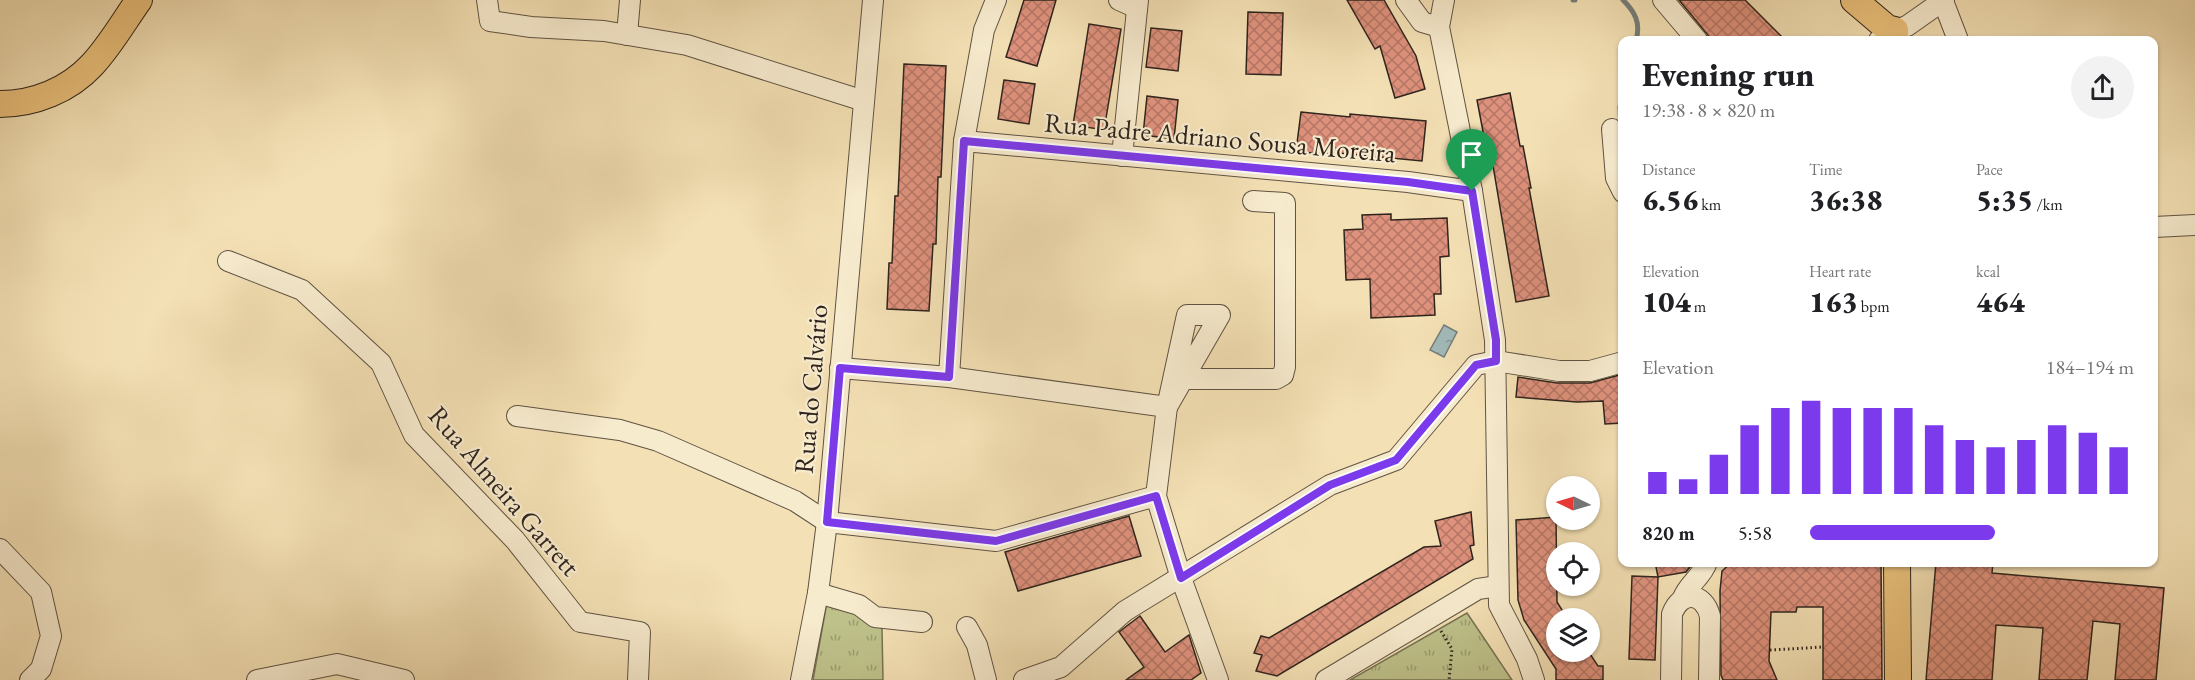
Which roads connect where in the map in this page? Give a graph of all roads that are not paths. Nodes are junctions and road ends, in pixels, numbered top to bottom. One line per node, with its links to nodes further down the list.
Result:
1 (139, 0): 20 (main road)
2 (487, 0): 14 (street)
3 (630, 0): 14 (street)
4 (873, 0): 19 (street, Rua do Calvário)
5 (996, 0): 22 (street)
6 (1119, 0): 12 (street)
7 (1406, 0): 13 (street)
8 (1444, 0): 13 (street)
9 (1663, 0): 15 (street)
10 (1854, 0): 16 (main road)
11 (1944, 0): 17 (street); 18 (street)
12 (1138, 4): 23 (street)
13 (1439, 27): 25 (street)
14 (627, 35): 19 (street)
15 (1694, 36)
16 (1889, 36)
17 (1891, 36)
18 (1957, 36)
19 (864, 101): 32 (street, Rua do Calvário)
20 (0, 104)
21 (1612, 129): 24 (street)
22 (964, 141): 23 (street, Rua Padre Adriano Sousa Moreira); 33 (street)
23 (1122, 156): 25 (street, Rua Padre Adriano Sousa Moreira)
24 (1618, 182)
25 (1472, 191): 30 (street)
26 (1253, 201): 34 (street)
27 (2195, 225): 28 (street)
28 (2158, 227)
29 (228, 261): 53 (street, Rua Almeira Garrett)
30 (1496, 361): 31 (street); 42 (street); 43 (street)
31 (1618, 363)
32 (840, 368): 33 (street); 38 (street, Rua do Calvário)
33 (949, 377): 35 (street)
34 (1183, 380): 35 (street); 35 (street)
35 (1167, 407): 37 (street)
36 (517, 416): 38 (street)
37 (1156, 496): 38 (street); 42 (street)
38 (827, 522): 44 (street, Rua do Calvário)
39 (0, 549): 49 (street)
40 (1705, 567): 45 (street)
41 (1897, 567): 62 (main road)
42 (1181, 578): 56 (street); 57 (street)
43 (1498, 586): 58 (street); 59 (street)
44 (818, 593): 46 (street); 54 (street, Rua do Calvário)
45 (1683, 598): 60 (street); 61 (street)
46 (922, 622)
47 (967, 627): 55 (street)
48 (337, 664): 50 (street); 51 (street); 52 (street)
49 (30, 680)
50 (257, 680)
51 (323, 680)
52 (404, 680)
53 (638, 680)
54 (801, 680)
55 (986, 680)
56 (1024, 680)
57 (1218, 680)
58 (1326, 680)
59 (1534, 680)
60 (1671, 680)
61 (1709, 680)
62 (1898, 680)

